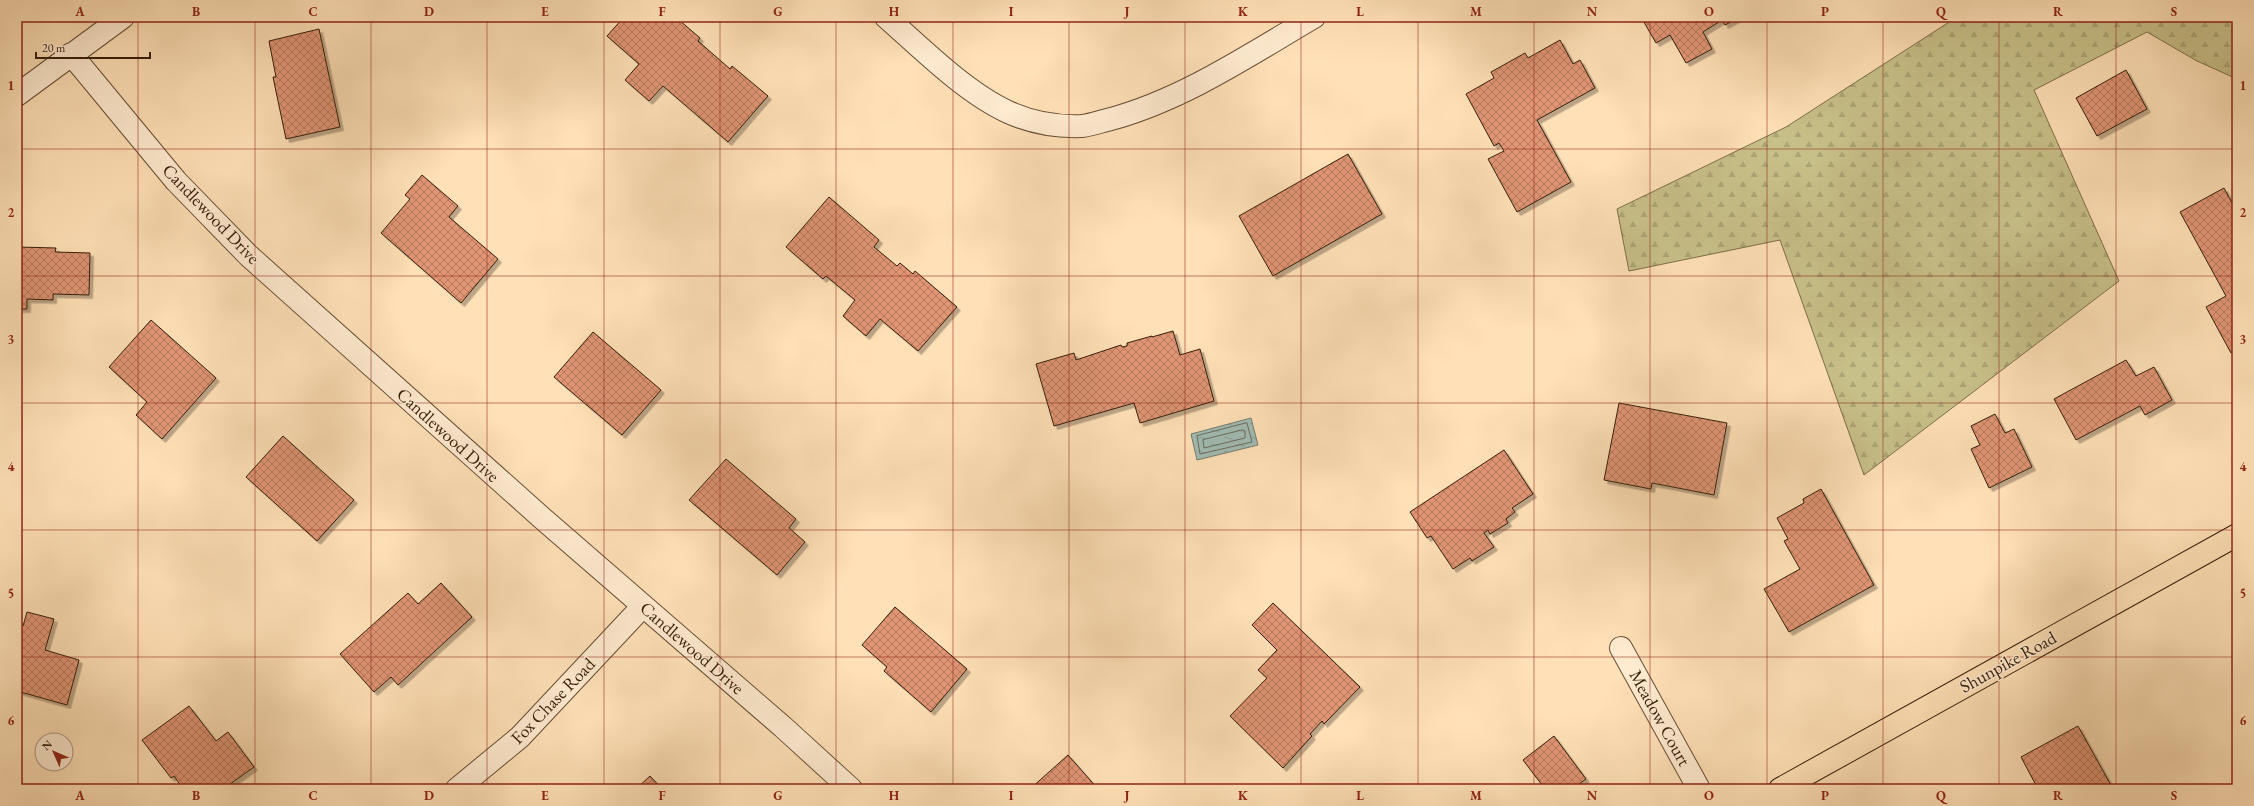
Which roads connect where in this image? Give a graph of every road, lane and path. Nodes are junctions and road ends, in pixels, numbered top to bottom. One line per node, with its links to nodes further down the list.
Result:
1 (123, 17): 4 (street)
2 (886, 17): 3 (street)
3 (1314, 17)
4 (71, 54): 5 (street); 7 (street, Candlewood Drive)
5 (17, 95)
6 (2237, 535): 12 (main road, Shunpike Road)
7 (643, 606): 9 (street, Fox Chase Road); 10 (street, Candlewood Drive)
8 (1621, 648): 11 (street, Meadow Court)
9 (457, 789)
10 (851, 789)
11 (1699, 789)
12 (1780, 789)

